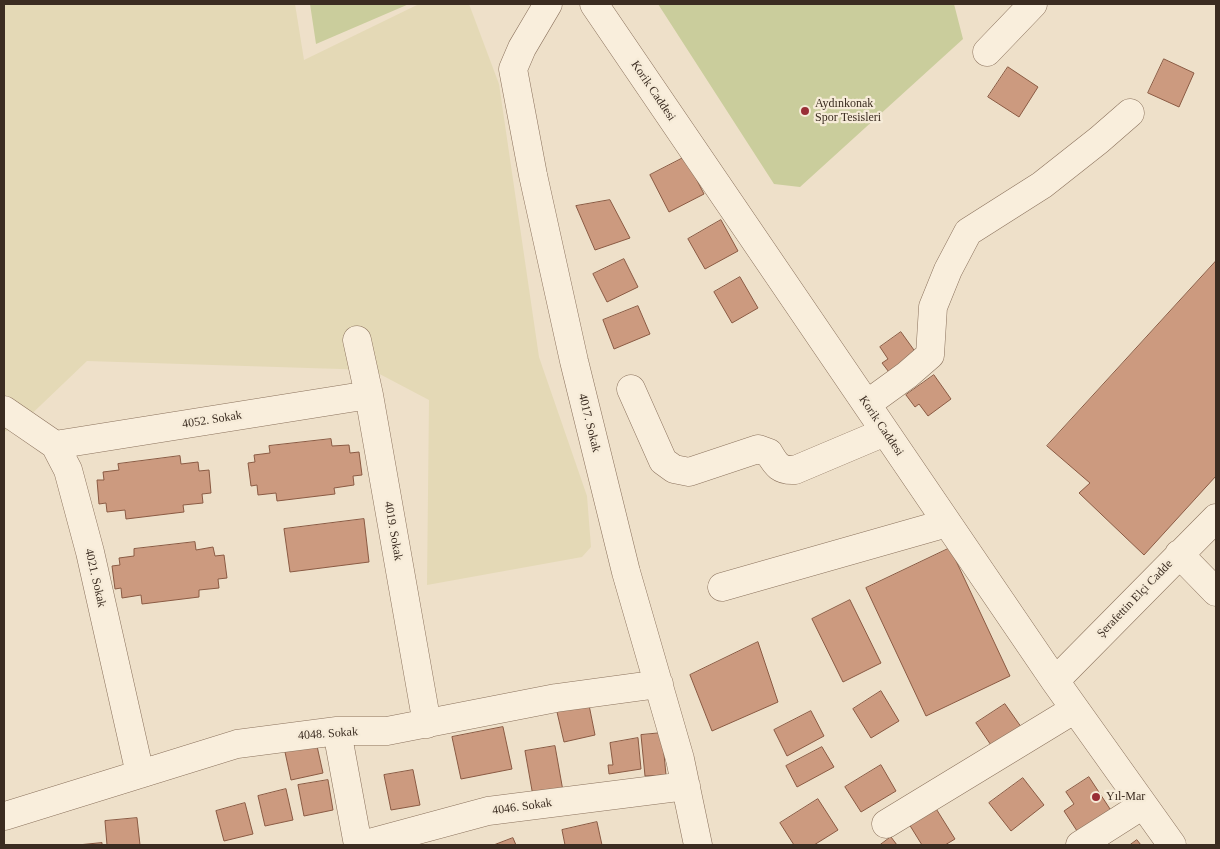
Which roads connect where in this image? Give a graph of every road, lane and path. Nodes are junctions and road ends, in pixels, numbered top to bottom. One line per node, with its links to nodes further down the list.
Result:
1 (548, 4): 19 (street, 4017. Sokak)
2 (594, 4): 9 (street, Korik Caddesi)
3 (1033, 4): 4 (street)
4 (987, 52)
5 (1130, 113): 9 (street)
6 (357, 340): 8 (street, 4019. Sokak)
7 (631, 389): 11 (street)
8 (369, 395): 12 (street, 4052. Sokak); 21 (street, 4019. Sokak)
9 (867, 404): 11 (street, Korik Caddesi)
10 (4, 410): 12 (street, 4021. Sokak)
11 (885, 432): 14 (street, Korik Caddesi)
12 (55, 445): 23 (street, 4021. Sokak)
13 (1216, 518): 15 (street, Şerafettin Elçi Cadde)
14 (947, 523): 16 (street); 18 (street, Korik Caddesi)
15 (1179, 554): 17 (street); 18 (street, Şerafettin Elçi Cadde)
16 (722, 587)
17 (1216, 592)
18 (1055, 681): 20 (street, Korik Caddesi)
19 (659, 684): 21 (street, 4048. Sokak); 24 (street, 4017. Sokak)
20 (1075, 709): 25 (street, Korik Caddesi); 27 (street)
21 (427, 724): 22 (street, 4048. Sokak)
22 (337, 731): 23 (street, 4048. Sokak); 29 (street)
23 (140, 774): 26 (street, 4048. Sokak)
24 (686, 786): 28 (street, 4017. Sokak); 29 (street, 4046. Sokak)
25 (1143, 805): 30 (street); 31 (street, Korik Caddesi)
26 (5, 816)
27 (886, 824)
28 (695, 844)
29 (360, 845)
30 (1080, 845)
31 (1172, 845)

